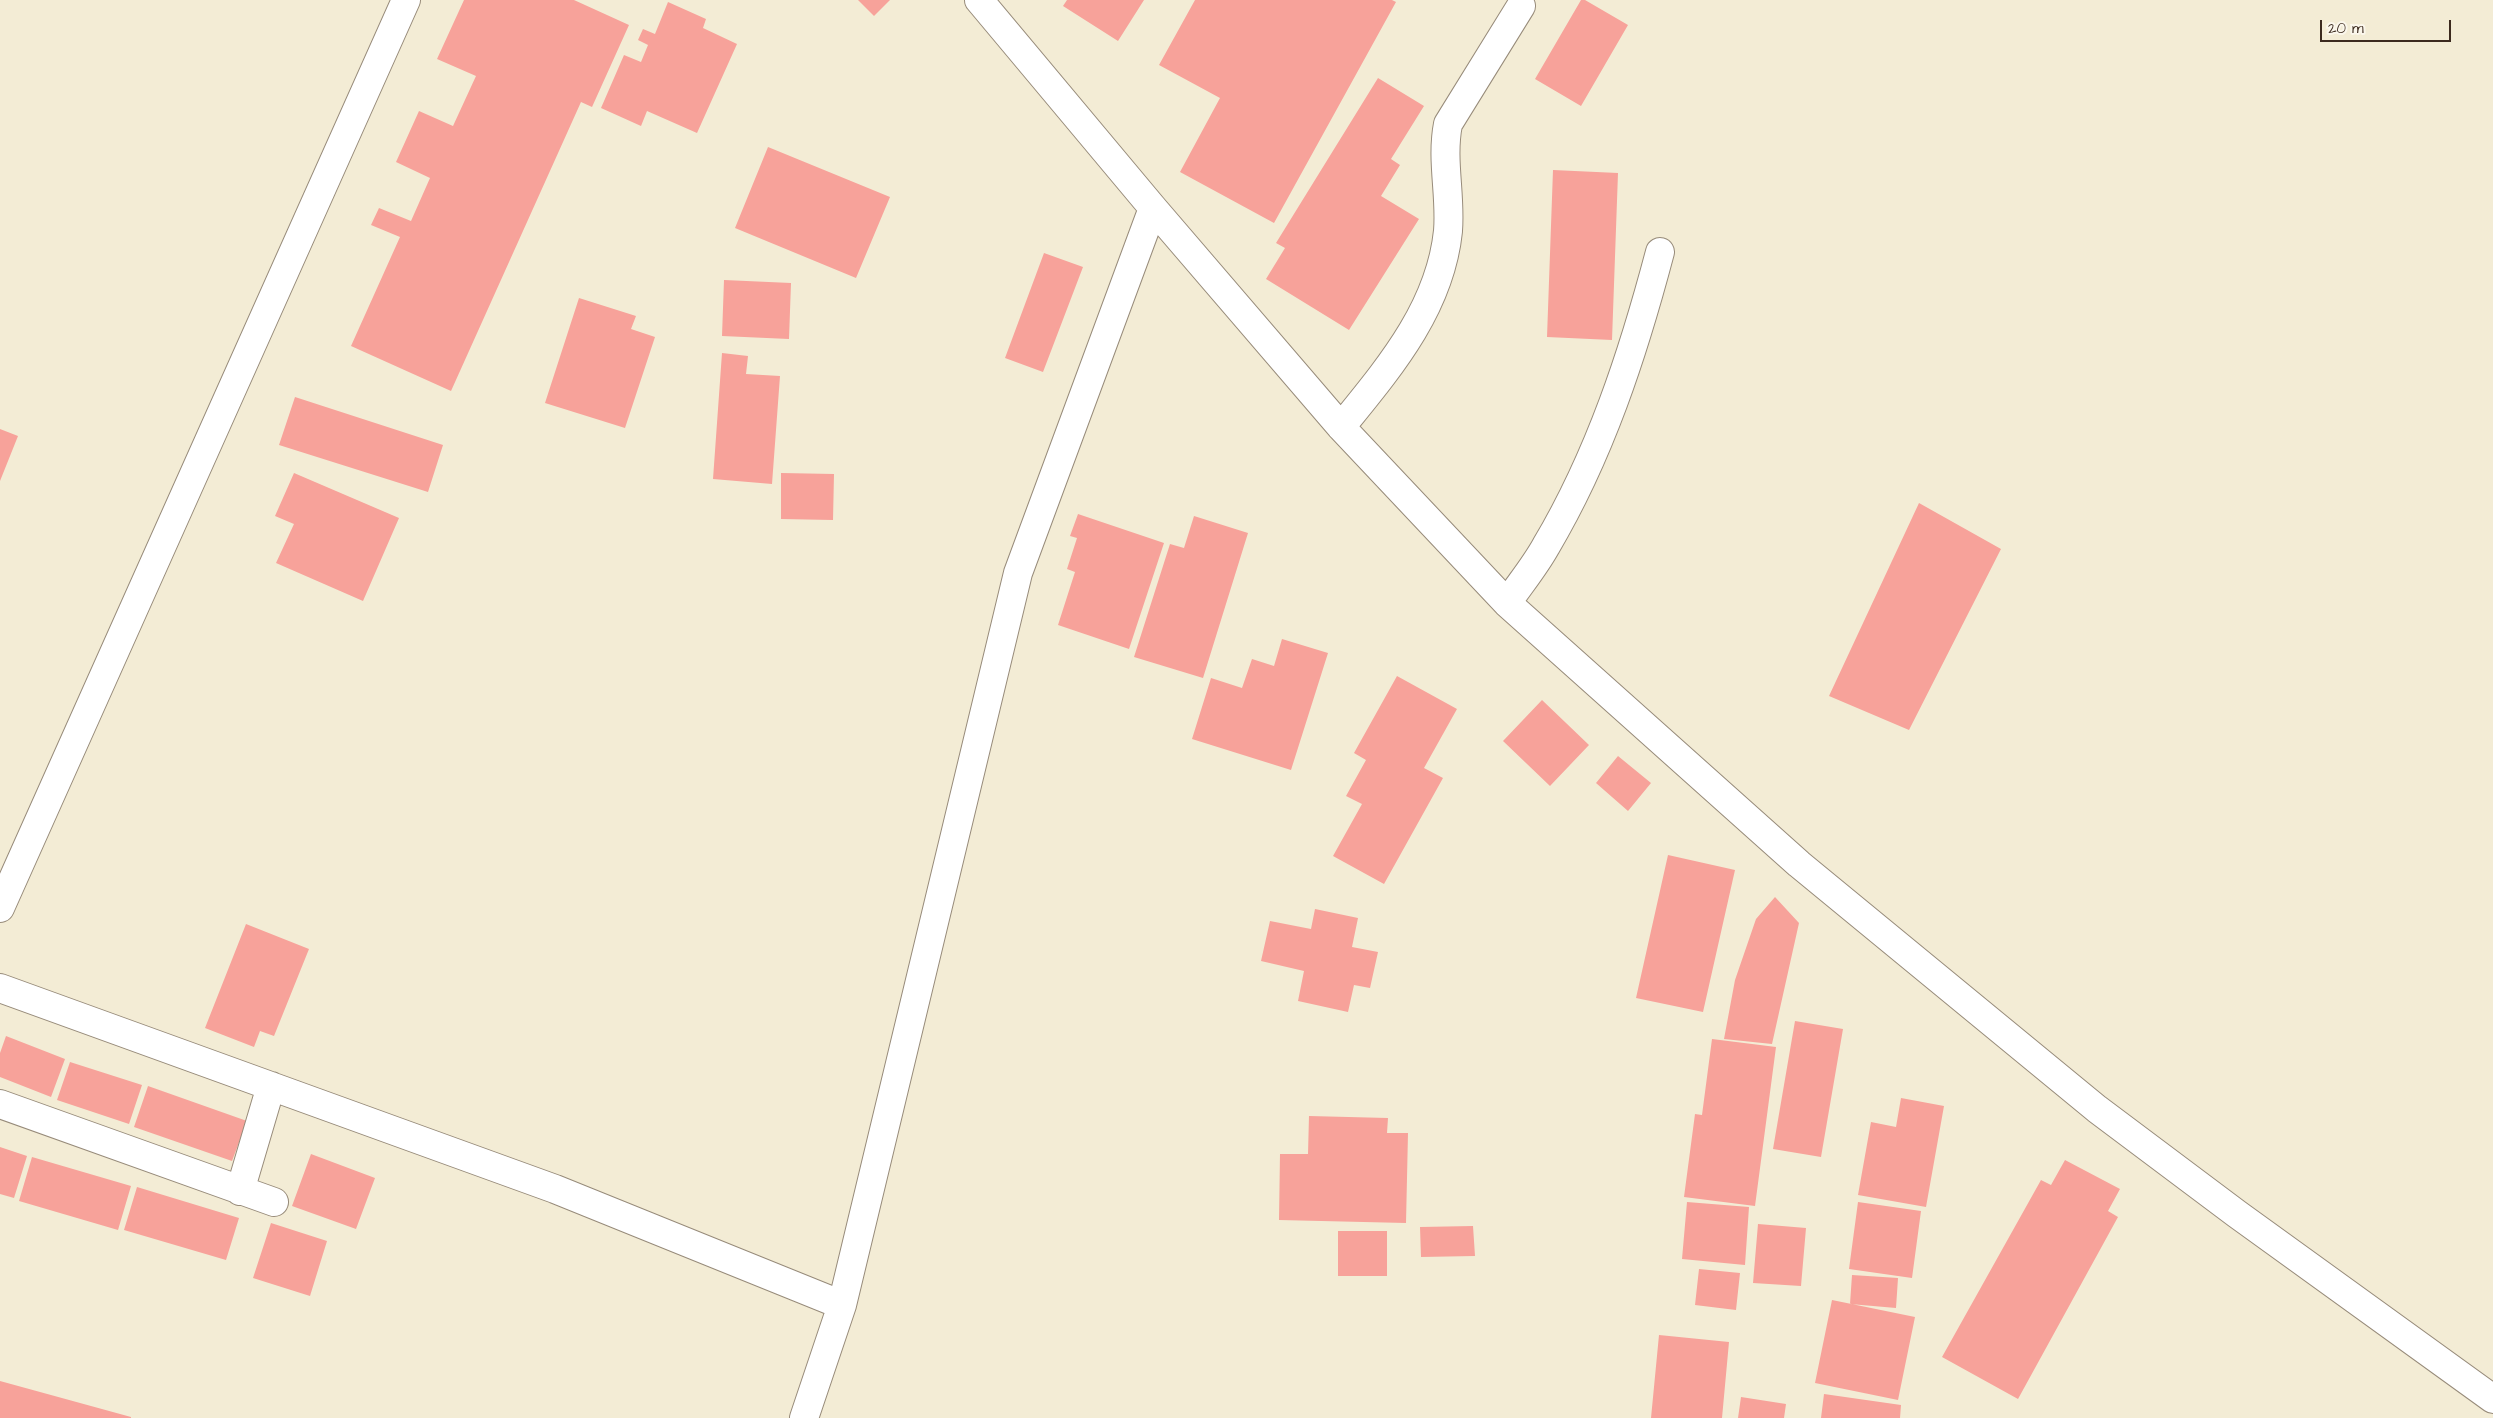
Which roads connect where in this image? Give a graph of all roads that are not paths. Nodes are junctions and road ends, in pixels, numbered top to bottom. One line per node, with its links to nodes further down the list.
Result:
1 (406, 0): 8 (street)
2 (980, 0): 4 (street)
3 (1521, 6): 6 (street)
4 (1153, 208): 6 (street); 14 (street)
5 (1660, 252): 7 (street)
6 (1341, 427): 7 (street)
7 (1507, 603): 15 (street)
8 (0, 908)
9 (0, 988): 10 (street)
10 (271, 1086): 12 (street); 14 (street)
11 (0, 1104): 12 (street)
12 (240, 1191): 13 (street)
13 (274, 1202)
14 (842, 1305): 16 (street)
15 (2493, 1399)
16 (804, 1418)

